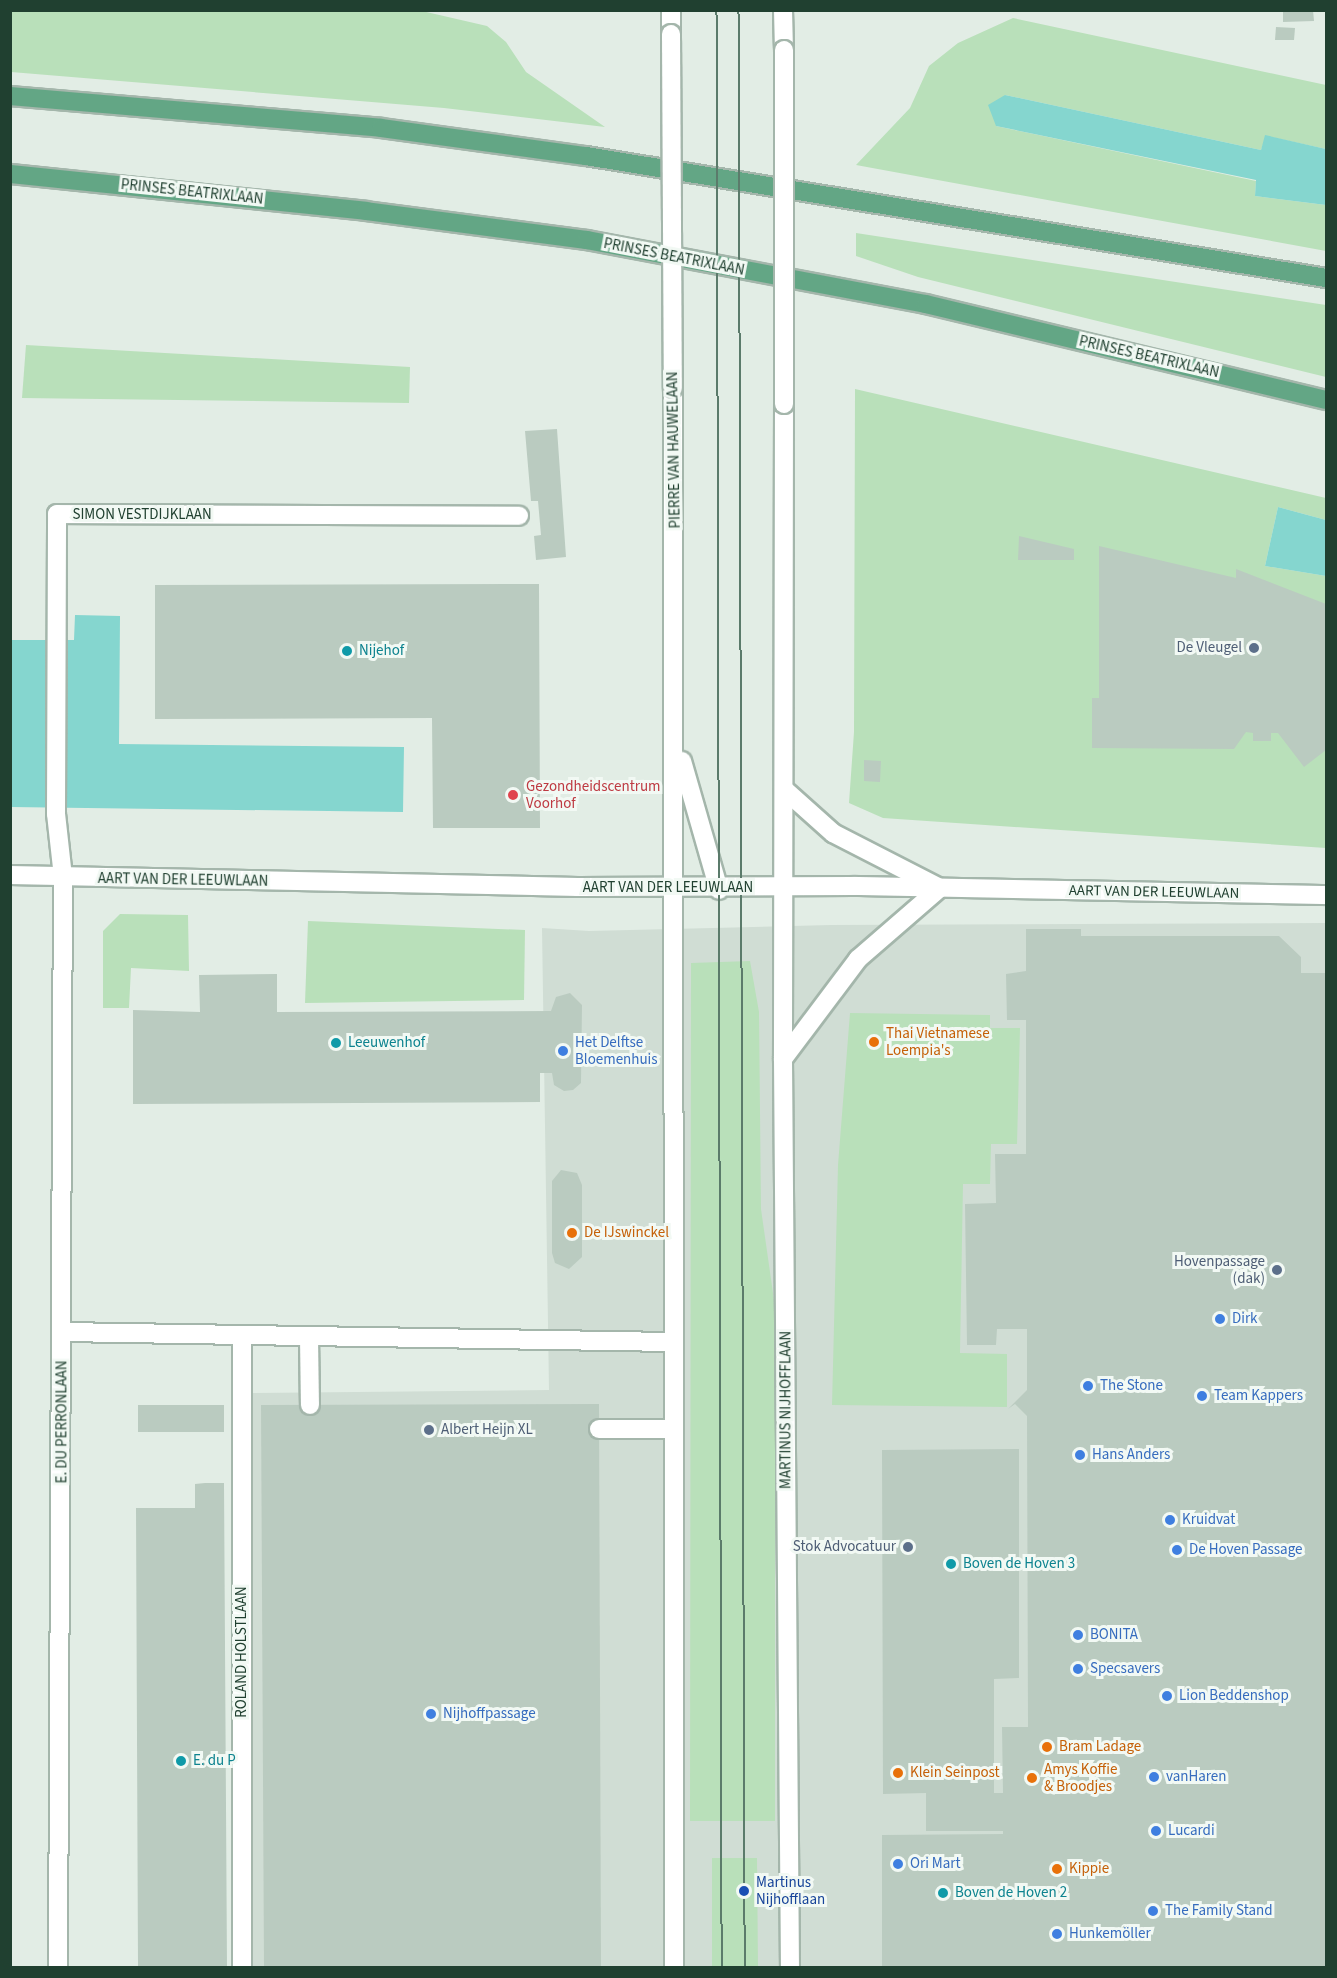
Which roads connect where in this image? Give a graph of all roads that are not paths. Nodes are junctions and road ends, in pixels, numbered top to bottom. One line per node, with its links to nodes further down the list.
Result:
1 (671, 10): 8 (street, PIERRE VAN HAUWELAAN, bridge)
2 (783, 10): 9 (street, bridge)
3 (10, 96): 5 (main road)
4 (10, 174): 6 (main road, PRINSES BEATRIXLAAN)
5 (1326, 278)
6 (1326, 400)
7 (519, 516): 11 (street, SIMON VESTDIJKLAAN)
8 (675, 733): 14 (street, PIERRE VAN HAUWELAAN); 15 (street)
9 (786, 791): 12 (street); 13 (street)
10 (10, 875): 11 (street, AART VAN DER LEEUWLAAN)
11 (63, 877): 14 (street, AART VAN DER LEEUWLAAN); 18 (street, E. DU PERRONLAAN)
12 (782, 888): 13 (street, AART VAN DER LEEUWLAAN); 15 (street, AART VAN DER LEEUWLAAN); 17 (street, MARTINUS NIJHOFFLAAN)
13 (940, 888): 16 (street, AART VAN DER LEEUWLAAN); 17 (street)
14 (674, 889): 15 (street, AART VAN DER LEEUWLAAN); 21 (street)
15 (719, 890)
16 (1326, 895)
17 (783, 1059): 28 (street, MARTINUS NIJHOFFLAAN)
18 (62, 1332): 19 (street); 25 (street, E. DU PERRONLAAN)
19 (242, 1336): 20 (street); 26 (street, ROLAND HOLSTLAAN)
20 (309, 1337): 21 (street); 22 (street)
21 (674, 1342): 24 (street)
22 (310, 1405)
23 (599, 1429): 24 (street)
24 (673, 1429): 27 (street)
25 (58, 1968)
26 (242, 1968)
27 (674, 1968)
28 (790, 1968)

